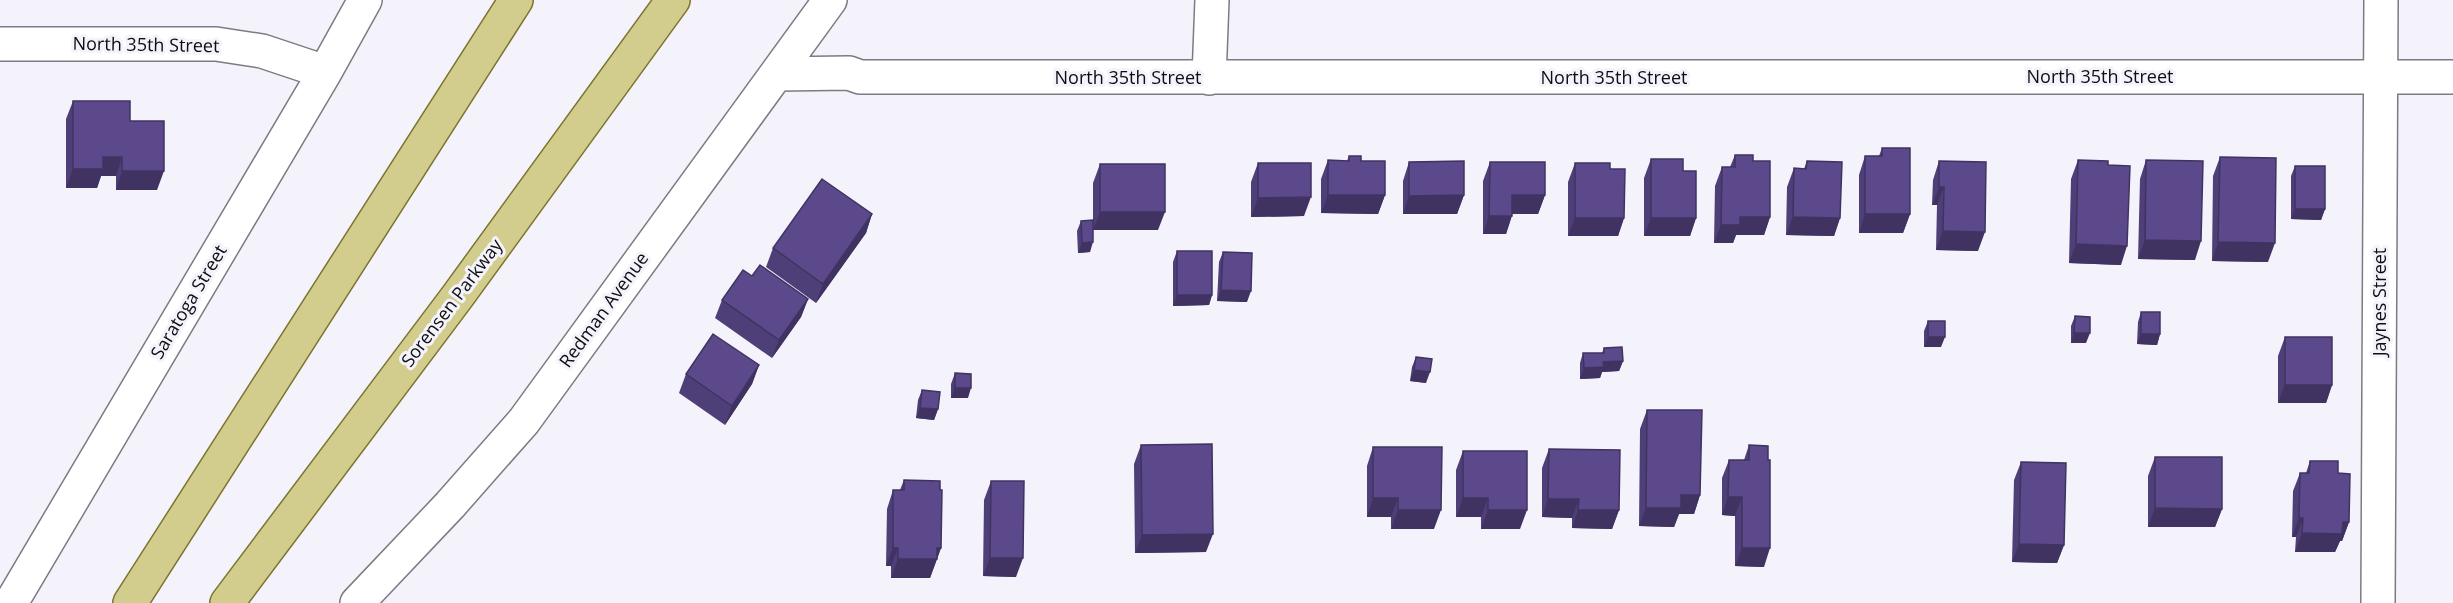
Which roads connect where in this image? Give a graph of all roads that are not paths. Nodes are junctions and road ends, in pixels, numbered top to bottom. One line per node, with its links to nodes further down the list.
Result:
1 (365, 0): 8 (street, Saratoga Street)
2 (516, 0): 14 (main road)
3 (673, 0): 15 (main road, Sorensen Parkway)
4 (830, 0): 9 (street, Redman Avenue)
5 (1212, 0): 12 (street)
6 (2381, 0): 10 (street, Jaynes Street)
7 (0, 44): 8 (street, North 35th Street)
8 (325, 72): 13 (street, Saratoga Street)
9 (777, 74): 12 (street, North 35th Street); 16 (street, Redman Avenue)
10 (2381, 77): 11 (street, North 35th Street); 12 (street, North 35th Street); 17 (street, Jaynes Street)
11 (2453, 77)
12 (1209, 78)
13 (11, 603)
14 (130, 603)
15 (227, 603)
16 (357, 603)
17 (2378, 603)

